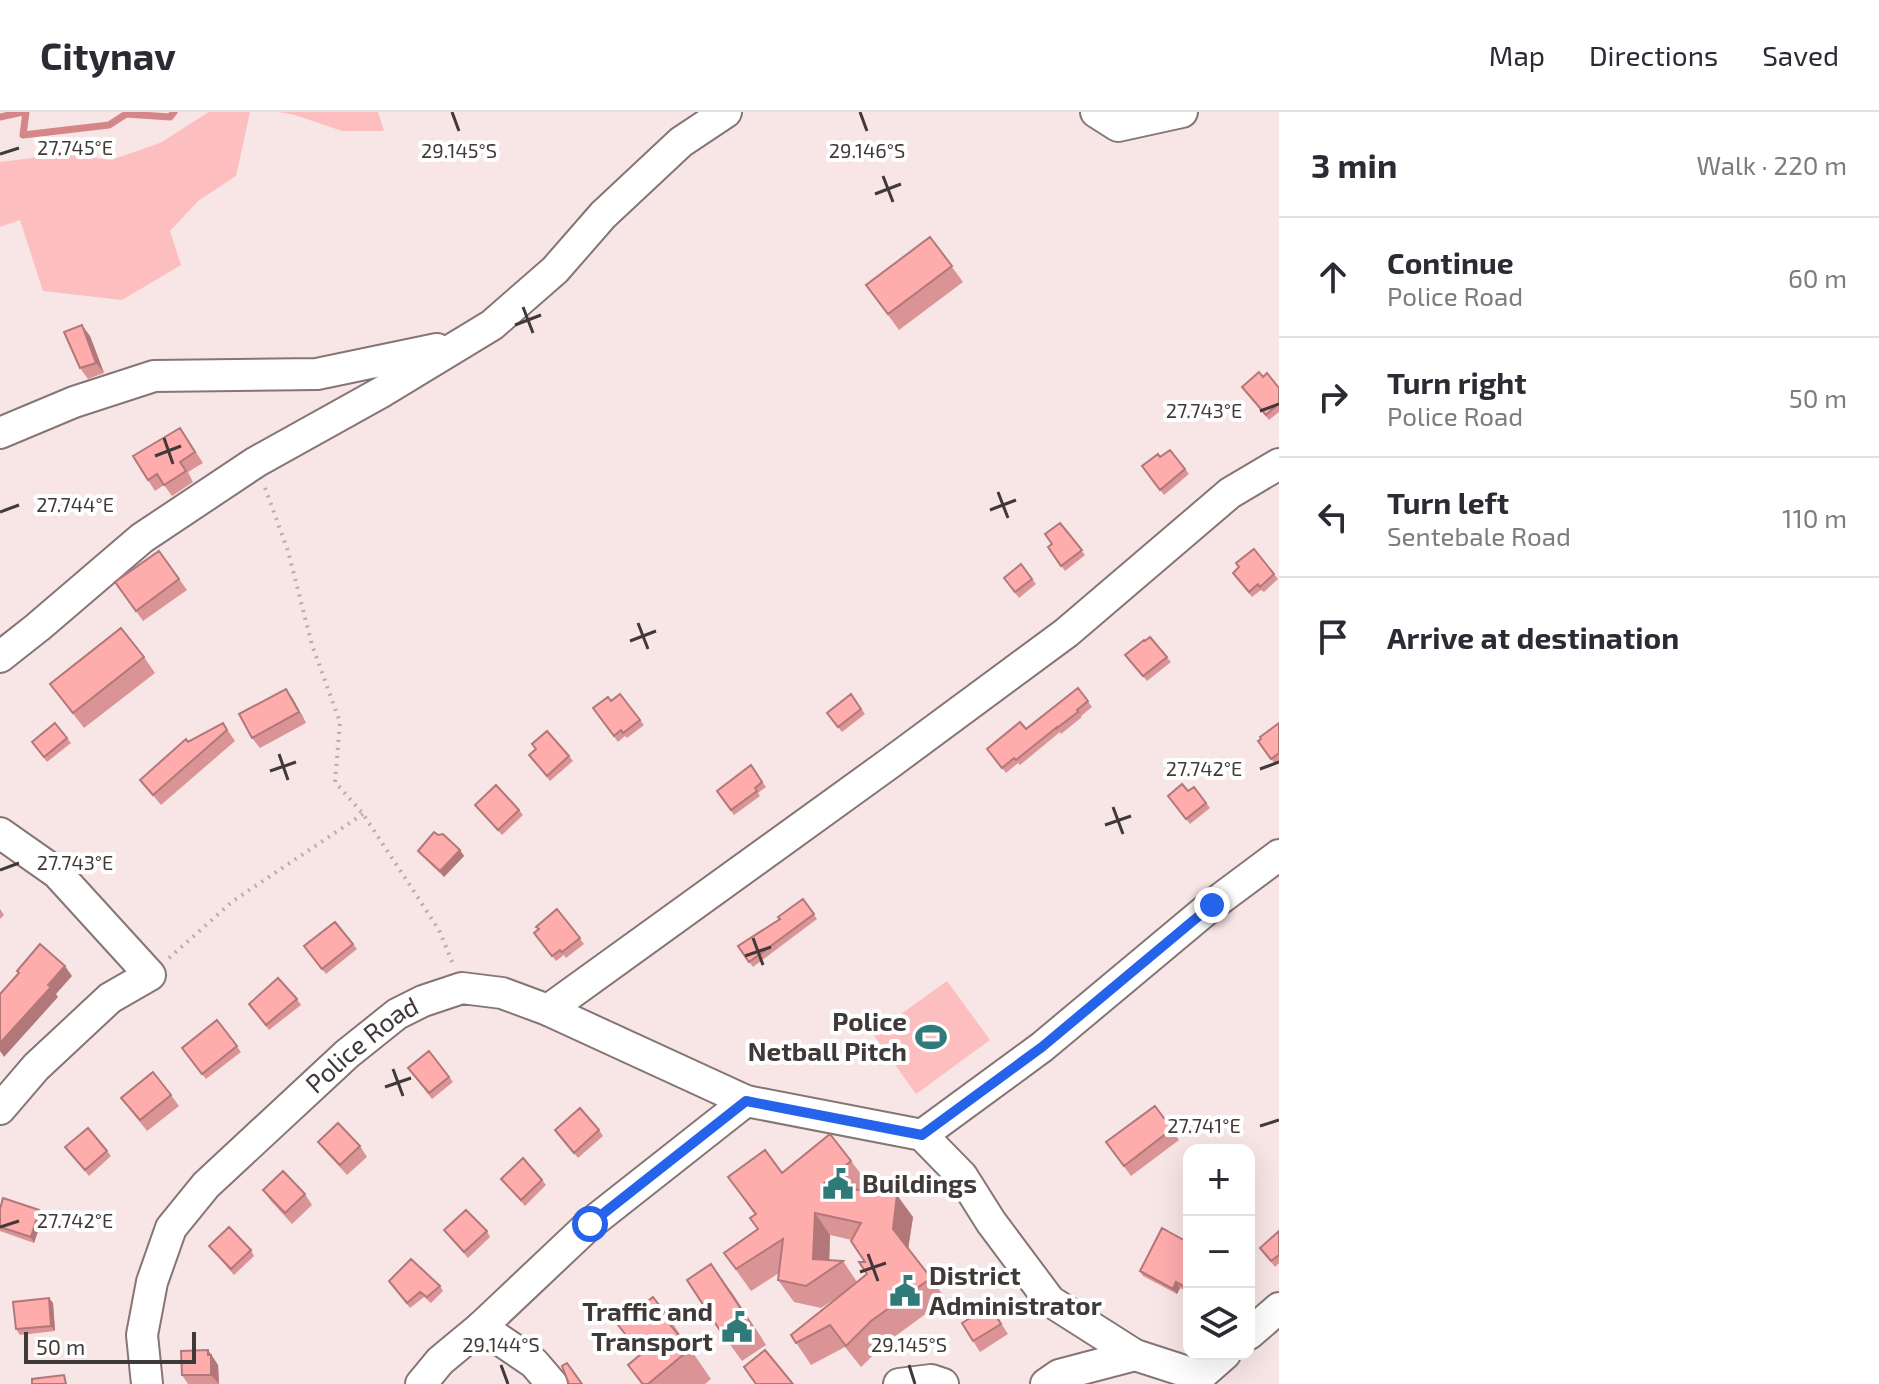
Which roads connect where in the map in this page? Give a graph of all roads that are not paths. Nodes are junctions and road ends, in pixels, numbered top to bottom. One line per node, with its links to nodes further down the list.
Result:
1 (726, 112): 4 (street)
2 (1096, 112): 3 (street)
3 (1182, 112)
4 (459, 345): 5 (street); 7 (street)
5 (0, 433)
6 (1279, 464): 10 (street)
7 (0, 657)
8 (0, 833): 12 (street)
9 (1279, 855): 13 (street)
10 (548, 1010): 11 (street, Police Road); 20 (street, Police Road)
11 (746, 1101): 13 (street, Police Road); 15 (street)
12 (0, 1109)
13 (922, 1135): 17 (street)
14 (1279, 1308): 16 (street)
15 (481, 1327): 21 (street); 22 (street)
16 (1255, 1329)
17 (1135, 1355): 19 (street); 25 (street)
18 (1219, 1360): 19 (street)
19 (1197, 1380)
20 (147, 1384)
21 (421, 1384)
22 (552, 1384)
23 (899, 1384): 24 (street)
24 (943, 1384)
25 (1046, 1384)

